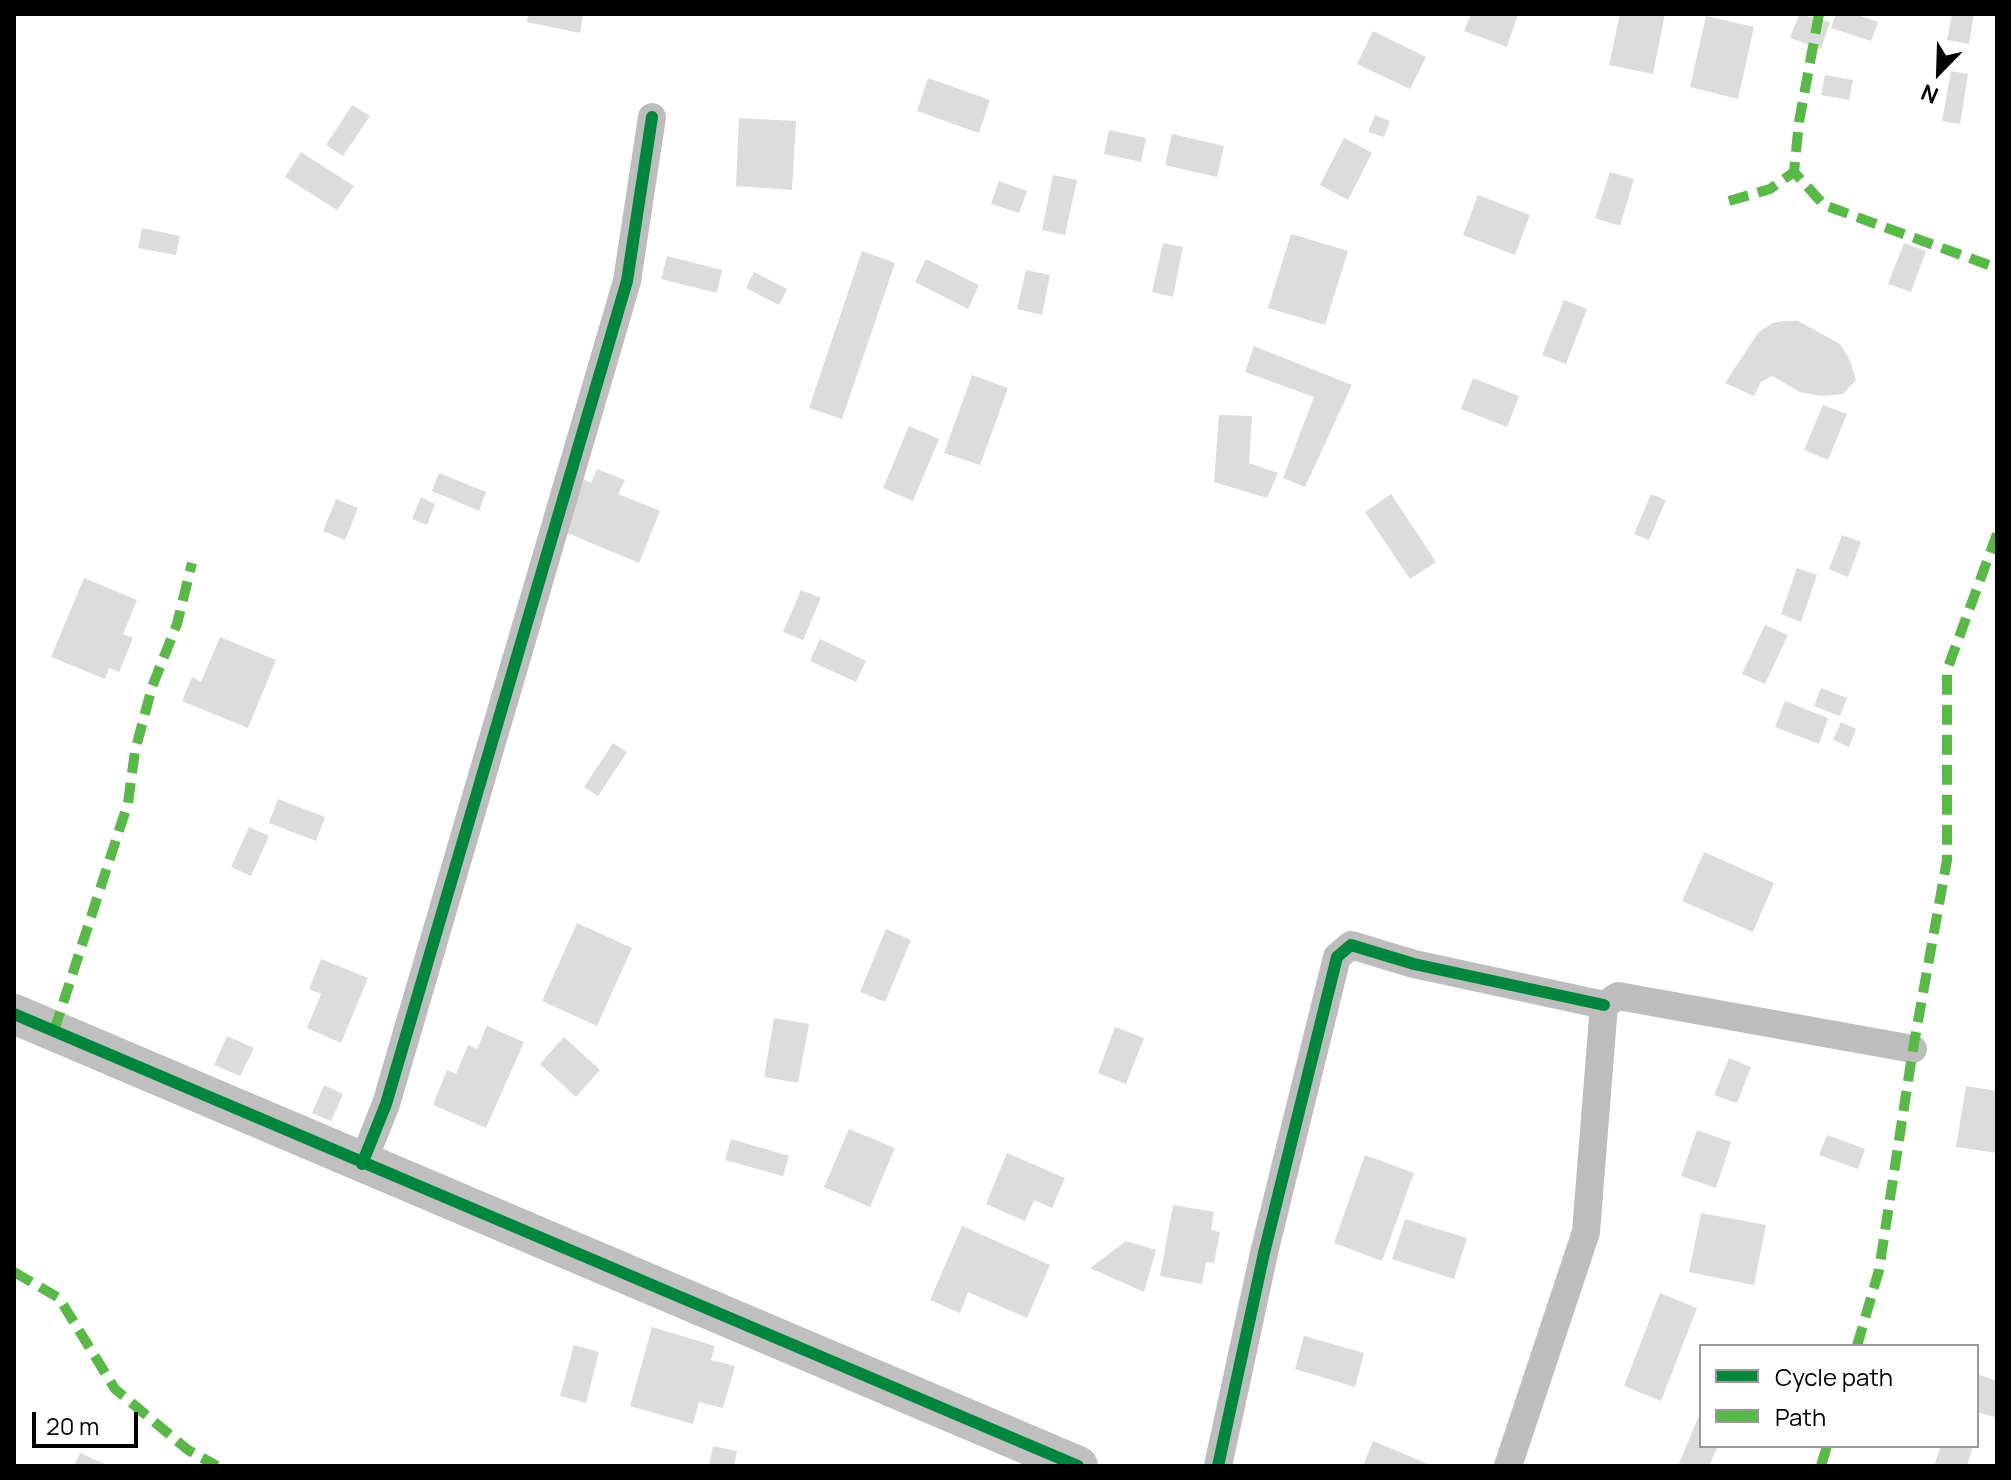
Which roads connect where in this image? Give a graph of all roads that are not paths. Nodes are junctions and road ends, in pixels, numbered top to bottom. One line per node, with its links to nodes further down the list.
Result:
1 (652, 117): 5 (street)
2 (1604, 1005): 4 (street); 7 (street); 8 (street)
3 (18, 1018): 5 (street)
4 (1913, 1049)
5 (362, 1164): 6 (street)
6 (1078, 1466)
7 (1218, 1466)
8 (1508, 1466)

